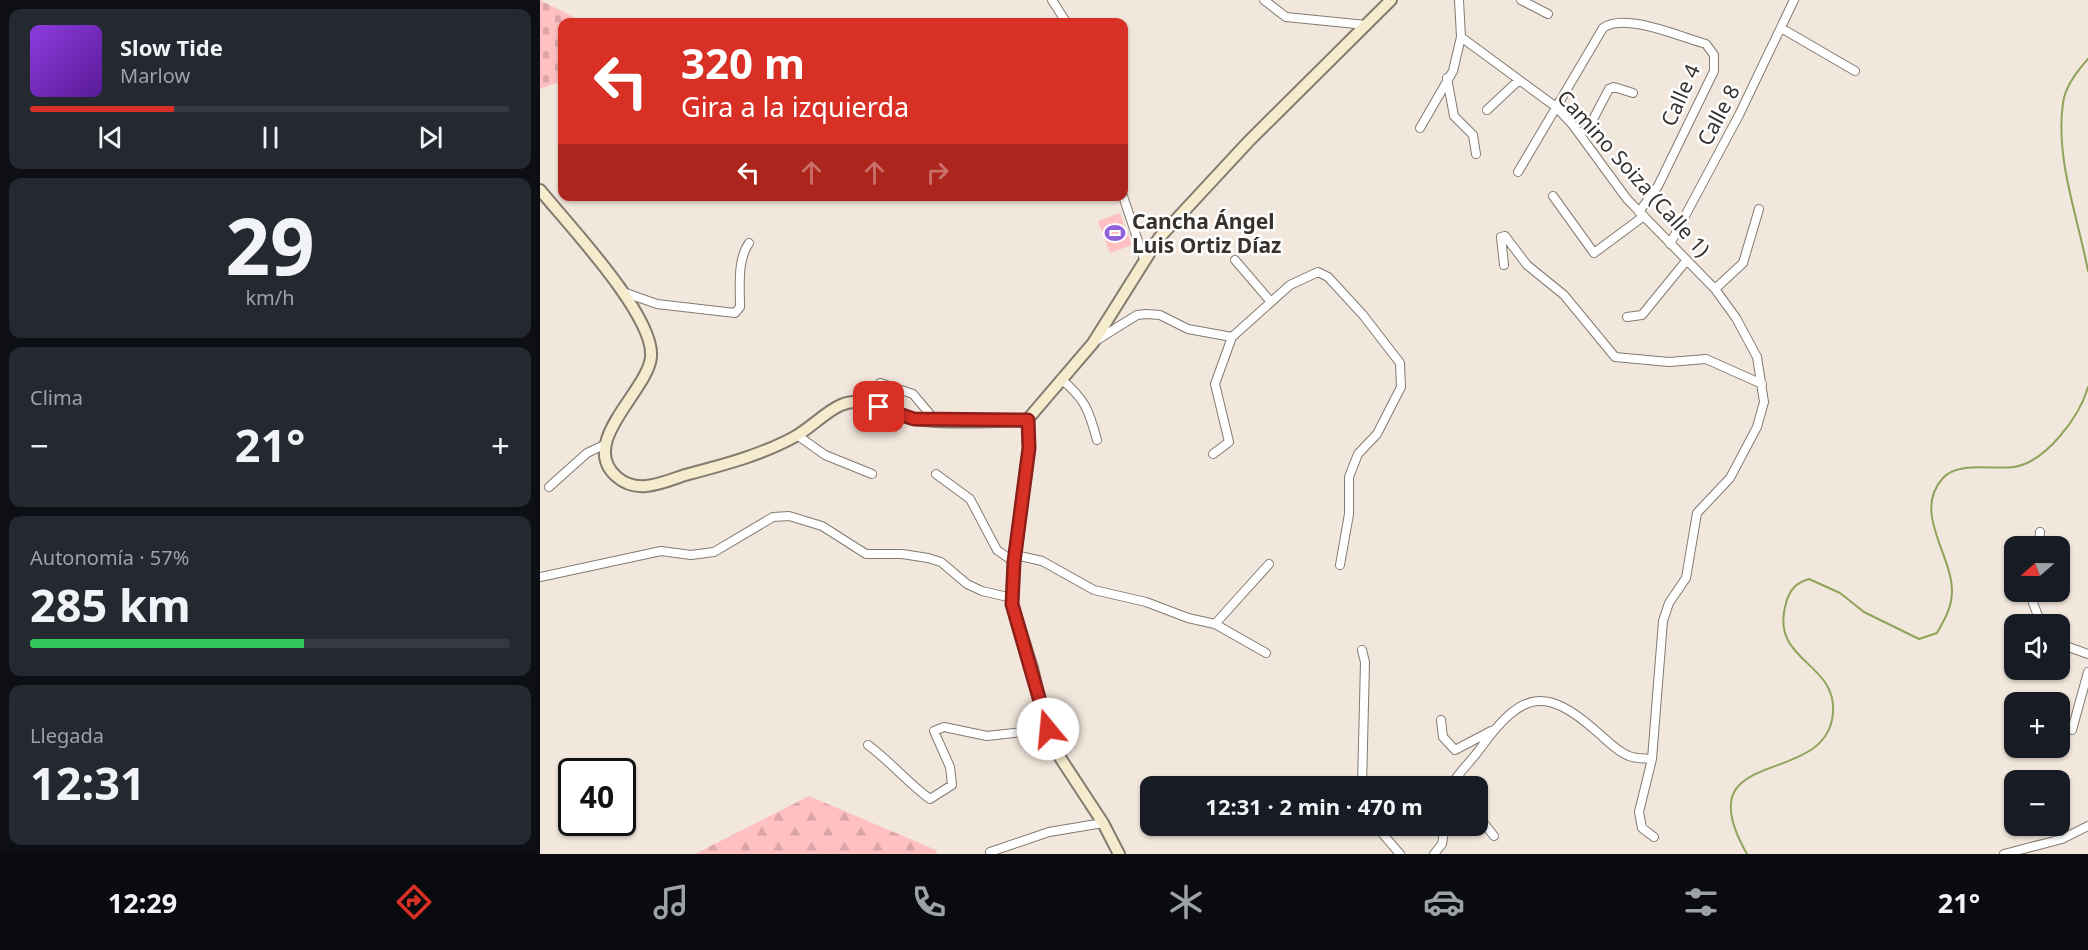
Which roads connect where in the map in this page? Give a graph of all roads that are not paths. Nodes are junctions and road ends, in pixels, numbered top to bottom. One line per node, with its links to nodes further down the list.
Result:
1 (1052, 0): 8 (street)
2 (1264, 0): 9 (street)
3 (1391, 0): 9 (street)
4 (1459, 0): 11 (street)
5 (1521, 0): 7 (street)
6 (1794, 0): 10 (street, Calle 8)
7 (1548, 14)
8 (1063, 18)
9 (1366, 26): 29 (street)
10 (1781, 28): 12 (street); 28 (street, Calle 8)
11 (1461, 37): 13 (street); 14 (street, Camino Soiza (Calle 1))
12 (1855, 71)
13 (1447, 78): 18 (street); 20 (street)
14 (1519, 80): 16 (street, Camino Soiza (Calle 1)); 17 (street)
15 (1633, 93): 19 (street)
16 (1556, 107): 19 (street, Camino Soiza (Calle 1)); 21 (street, Calle 4); 26 (street, Calle 4)
17 (1487, 110)
18 (1420, 128)
19 (1580, 134): 26 (street, Camino Soiza (Calle 1))
20 (1476, 154)
21 (1518, 172)
22 (540, 189): 34 (street)
23 (1553, 196): 26 (street)
24 (1125, 201): 29 (street)
25 (1759, 209): 33 (street)
26 (1642, 214): 28 (street, Camino Soiza (Calle 1))
27 (748, 243): 34 (street)
28 (1670, 244): 31 (street, Camino Soiza (Calle 1))
29 (1144, 259): 38 (street)
30 (1235, 260): 35 (street)
31 (1686, 261): 33 (street, Camino Soiza (Calle 1)); 36 (street)
32 (1504, 265): 41 (street)
33 (1715, 289): 41 (street, Camino Soiza (Calle 1))
34 (623, 292): 46 (street)
35 (1271, 302): 37 (street); 55 (street)
36 (1627, 317)
37 (1232, 337): 38 (street); 47 (street)
38 (1093, 343): 39 (street)
39 (1061, 379): 43 (street); 45 (street)
40 (880, 383): 42 (street)
41 (1762, 384): 69 (street, Camino Soiza (Calle 1))
42 (934, 419): 43 (street); 44 (street)
43 (1028, 420): 53 (street)
44 (797, 435): 46 (street); 48 (street)
45 (1097, 440)
46 (606, 444): 50 (street)
47 (1214, 454)
48 (872, 474)
49 (936, 474): 53 (street)
50 (549, 487)
51 (2040, 532): 52 (street)
52 (2040, 536)
53 (1015, 559): 57 (street); 58 (street)
54 (1269, 564): 58 (street)
55 (1340, 566)
56 (540, 577): 57 (street)
57 (1012, 598): 65 (street)
58 (1215, 624): 61 (street)
59 (2070, 648): 62 (street)
60 (1362, 650): 70 (street)
61 (1266, 653)
62 (2088, 654)
63 (2088, 672): 66 (street)
64 (1441, 720): 67 (street)
65 (1048, 729): 68 (street); 72 (street)
66 (2072, 730)
67 (1492, 731): 69 (street); 71 (street)
68 (868, 745)
69 (1652, 759): 78 (street, Camino Soiza (Calle 1))
70 (1362, 776)
71 (1457, 776)
72 (1103, 823): 79 (street); 80 (street)
73 (2088, 826): 83 (street)
74 (1488, 828): 77 (street)
75 (1384, 836): 81 (street)
76 (1443, 836): 82 (street)
77 (1494, 836)
78 (1654, 837)
79 (990, 852)
80 (1119, 854)
81 (1400, 854)
82 (1434, 854)
83 (2004, 854)

